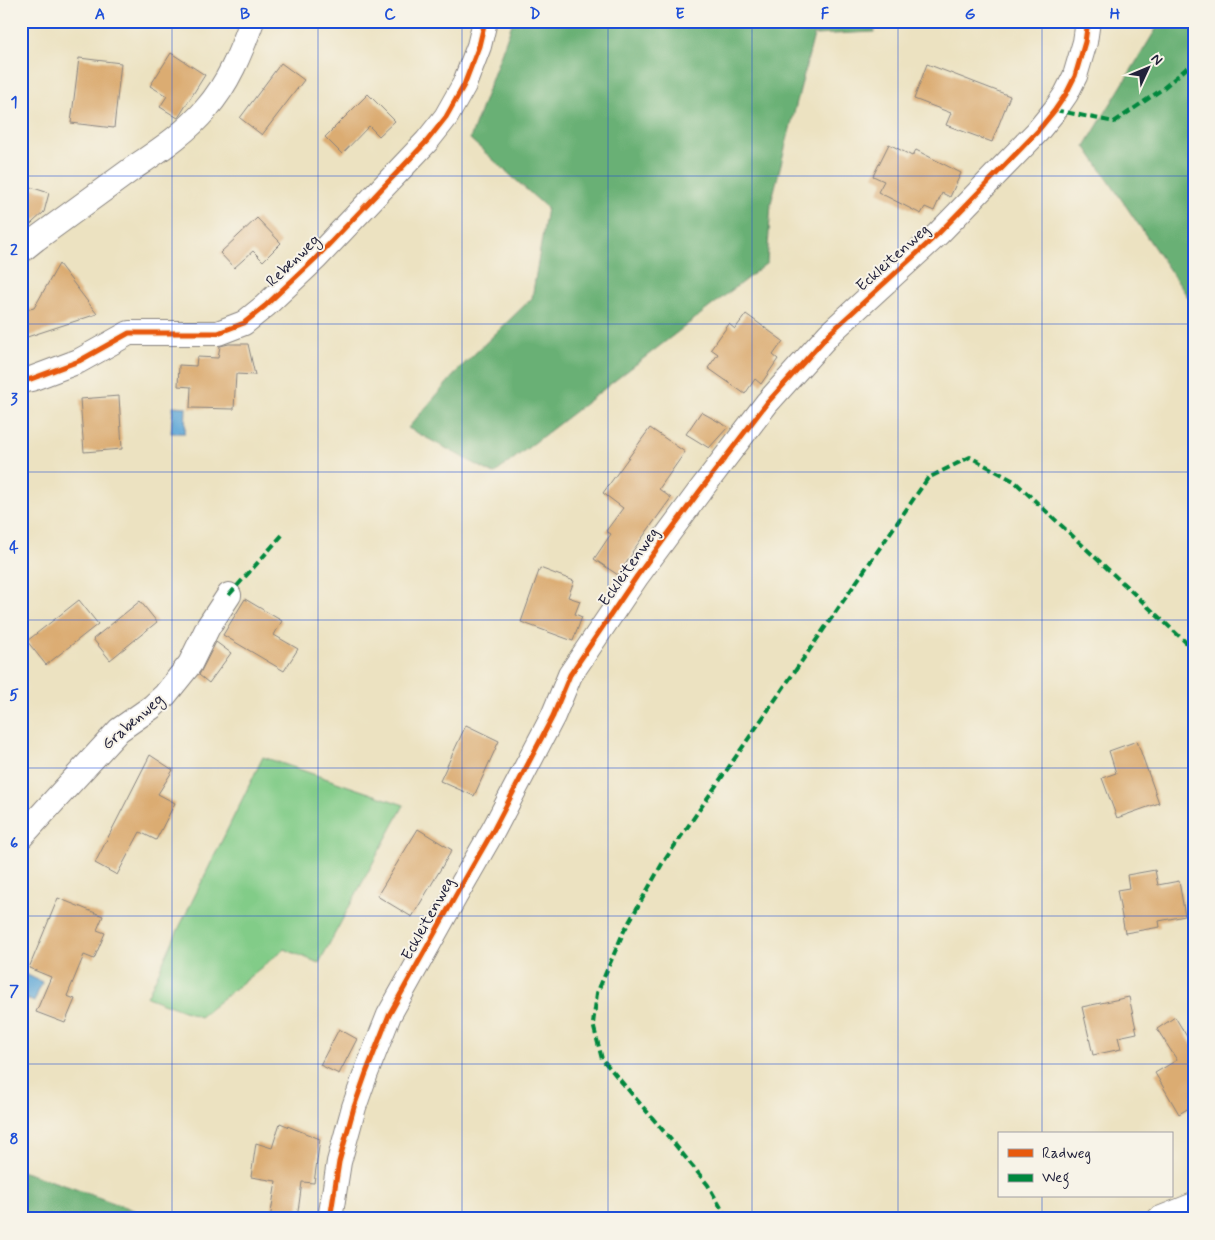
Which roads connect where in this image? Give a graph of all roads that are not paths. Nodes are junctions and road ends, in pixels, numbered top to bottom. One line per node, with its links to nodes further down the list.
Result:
1 (252, 21): 4 (street)
2 (485, 21): 5 (street, Rebenweg)
3 (1088, 21): 9 (street, Eckleitenweg)
4 (21, 251)
5 (21, 381)
6 (229, 595): 7 (street, Grabenweg)
7 (21, 837)
8 (1194, 1205): 10 (street)
9 (330, 1219)
10 (1159, 1219)

